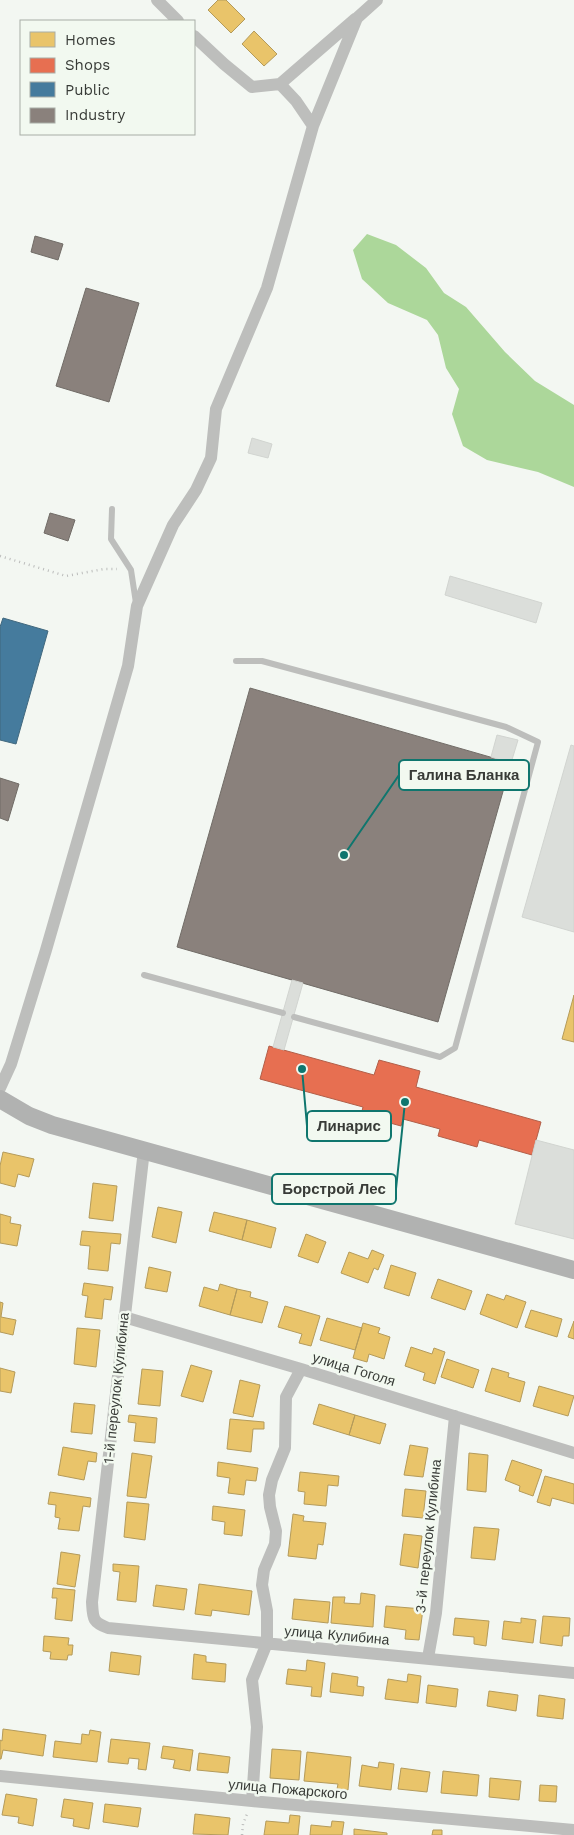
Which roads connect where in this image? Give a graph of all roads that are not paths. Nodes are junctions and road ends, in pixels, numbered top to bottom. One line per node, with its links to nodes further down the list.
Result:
1 (157, 0): 4 (street)
2 (377, 0): 3 (street)
3 (357, 18): 6 (street); 7 (street)
4 (177, 20)
5 (195, 37): 6 (street)
6 (280, 84): 7 (street)
7 (313, 126): 9 (street)
8 (112, 508): 9 (lane)
9 (137, 606): 14 (street)
10 (236, 661): 13 (lane)
11 (144, 975): 12 (lane)
12 (283, 1014)
13 (294, 1016)
14 (0, 1088)
15 (0, 1100): 16 (street)
16 (144, 1150): 17 (street); 18 (street, 1-й переулок Кулибина)
17 (574, 1270)
18 (124, 1317): 19 (street, улица Гоголя); 22 (street, 1-й переулок Кулибина)
19 (301, 1369): 20 (street, улица Гоголя); 23 (street)
20 (455, 1416): 21 (street, улица Гоголя); 24 (street, 3-й переулок Кулибина)
21 (574, 1453)
22 (98, 1624): 23 (street, улица Кулибина)
23 (267, 1643): 24 (street, улица Кулибина); 27 (street)
24 (428, 1658): 25 (street, улица Кулибина)
25 (574, 1673)
26 (0, 1776): 27 (street, улица Пожарского)
27 (252, 1801): 28 (street, улица Пожарского)
28 (574, 1830)

